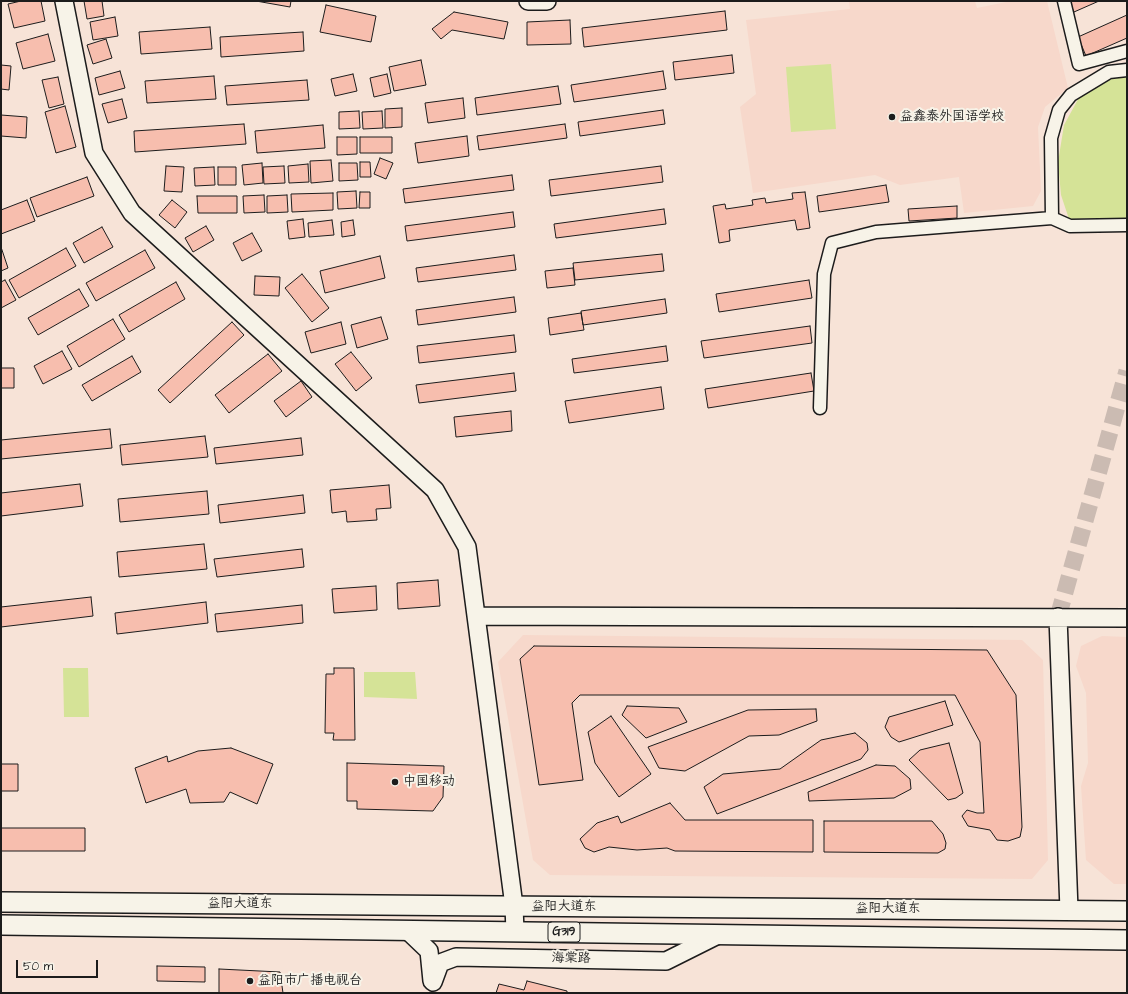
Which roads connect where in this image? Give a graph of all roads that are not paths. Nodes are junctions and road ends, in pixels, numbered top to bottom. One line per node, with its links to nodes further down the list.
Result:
1 (64, 1): 10 (street)
2 (528, 1): 3 (street)
3 (547, 1)
4 (1064, 1): 5 (street)
5 (1127, 51)
6 (1127, 70): 7 (street)
7 (1052, 218): 8 (street); 9 (street)
8 (1127, 225)
9 (820, 408)
10 (477, 616): 11 (street); 14 (street)
11 (1058, 617): 12 (street); 15 (street)
12 (1127, 618)
13 (1, 902): 14 (main road, 益阳大道东 / G319)
14 (514, 906): 15 (main road, 益阳大道东 / G319); 19 (street)
15 (1069, 910): 16 (main road, 益阳大道东 / G319)
16 (1127, 911)
17 (1, 925): 18 (main road, G319)
18 (407, 930): 19 (main road, G319); 22 (street, 海棠路)
19 (515, 932): 20 (main road, G319)
20 (718, 935): 21 (main road, G319); 22 (street, 海棠路)
21 (1127, 940)
22 (433, 988)

